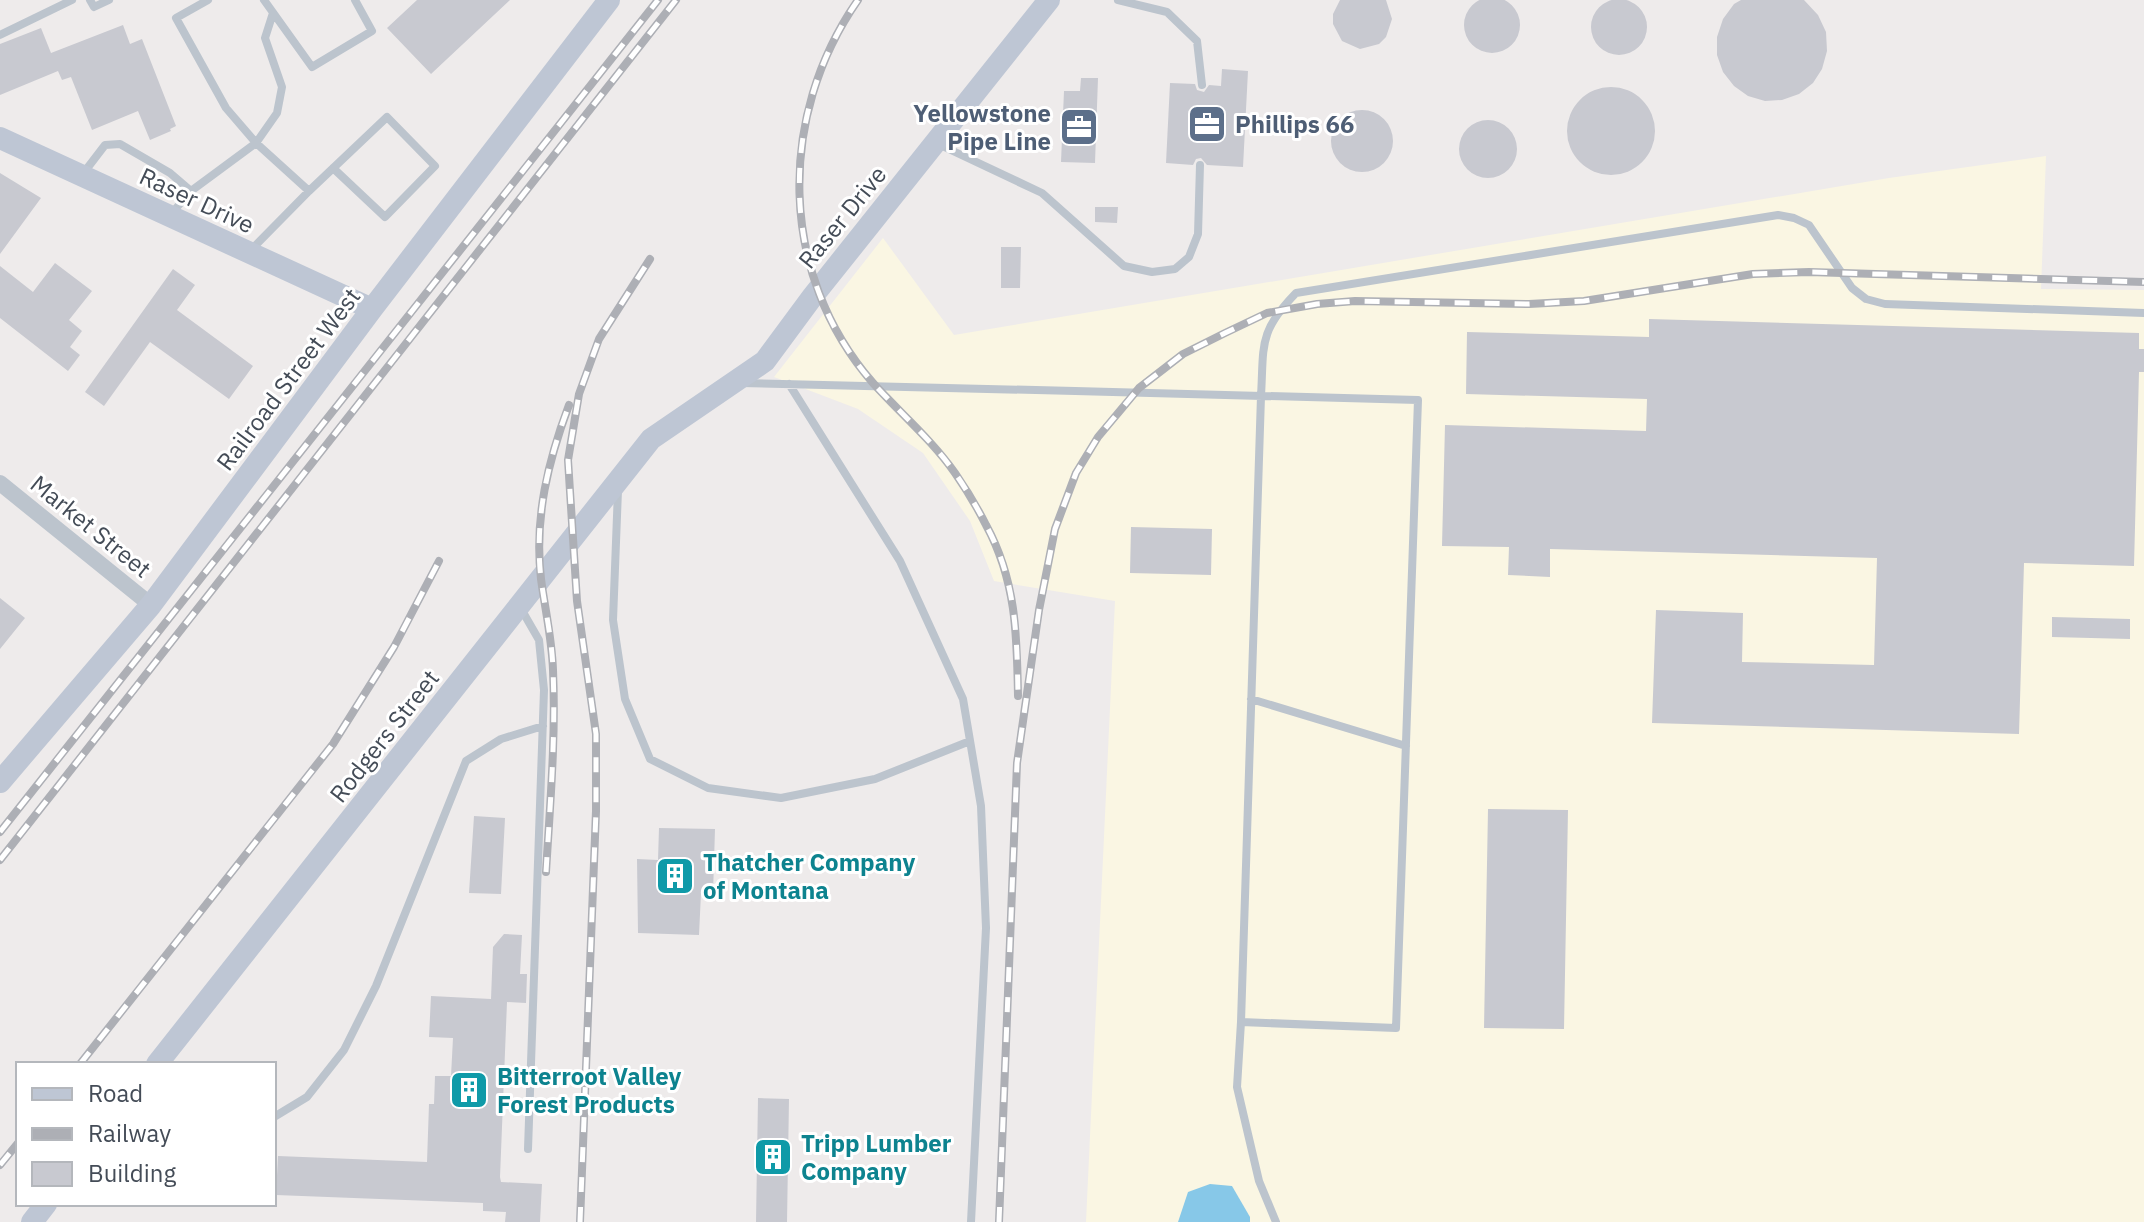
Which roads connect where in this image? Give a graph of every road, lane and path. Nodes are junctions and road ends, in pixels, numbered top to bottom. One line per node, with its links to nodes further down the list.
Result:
1 (72, 0): 11 (lane)
2 (90, 0): 3 (lane)
3 (109, 0)
4 (208, 0): 14 (lane)
5 (264, 0): 10 (lane)
6 (355, 0): 10 (lane)
7 (609, 0): 23 (street, Railroad Street West)
8 (1049, 0): 15 (street, Raser Drive)
9 (1118, 0): 12 (lane)
10 (273, 13): 14 (lane)
11 (0, 35)
12 (1202, 85)
13 (0, 138): 18 (street, Raser Drive)
14 (256, 143): 19 (lane); 20 (lane)
15 (935, 143): 16 (lane); 25 (street, Raser Drive)
16 (1200, 165)
17 (333, 168): 17 (lane); 20 (lane)
18 (81, 176): 19 (lane); 21 (street, Raser Drive)
19 (191, 191): 21 (lane)
20 (309, 191): 22 (lane)
21 (170, 216): 22 (street, Raser Drive)
22 (248, 252): 23 (street, Raser Drive)
23 (372, 309): 31 (street, Railroad Street West)
24 (2144, 313): 27 (lane)
25 (732, 383): 26 (lane); 28 (street, Raser Drive)
26 (789, 384): 27 (lane); 35 (lane)
27 (1261, 396): 33 (lane); 36 (lane)
28 (651, 439): 29 (street, Rodgers Street)
29 (619, 480): 32 (street, Rodgers Street); 35 (lane)
30 (0, 483): 31 (street, Market Street)
31 (151, 605): 37 (street, Railroad Street West)
32 (520, 606): 34 (lane); 39 (street, Rodgers Street)
33 (1251, 699): 36 (lane); 38 (lane)
34 (543, 726): 40 (lane); 41 (lane)
35 (970, 741): 44 (lane)
36 (1406, 746): 38 (lane)
37 (1, 778)
38 (1241, 1022): 45 (lane)
39 (166, 1057)
40 (276, 1116)
41 (528, 1149)
42 (44, 1206): 43 (street)
43 (32, 1222)
44 (971, 1222)
45 (1276, 1222)

